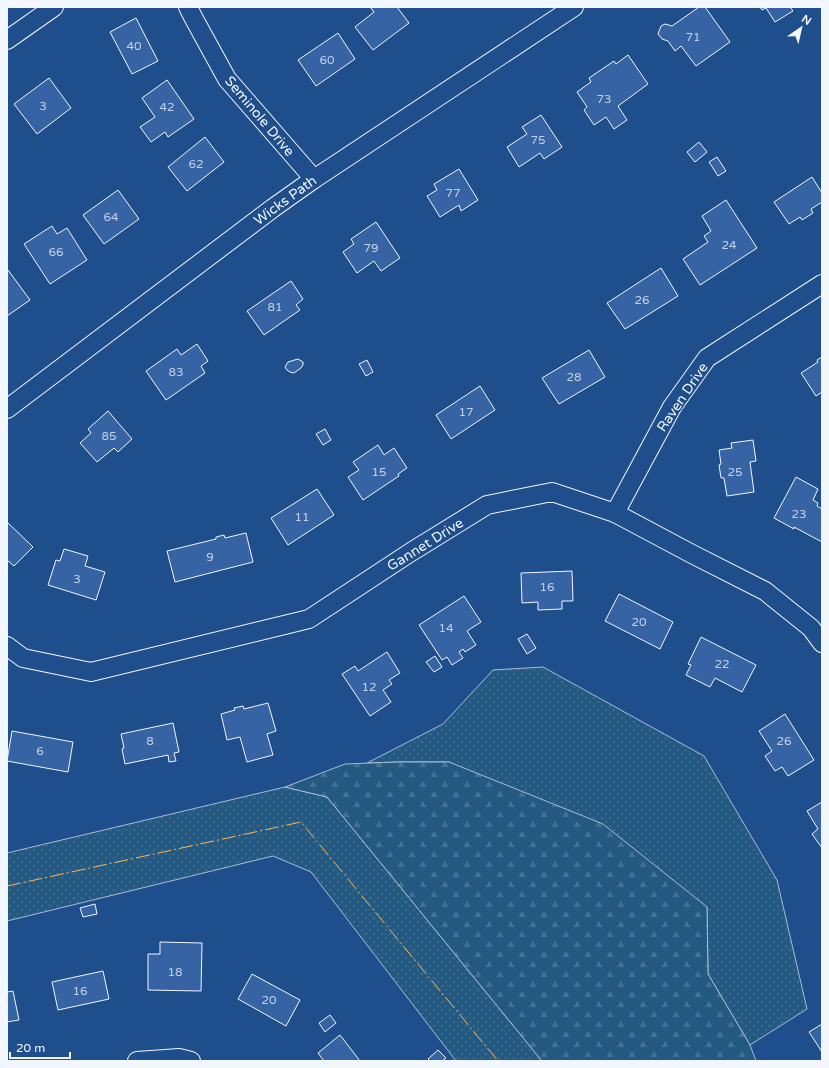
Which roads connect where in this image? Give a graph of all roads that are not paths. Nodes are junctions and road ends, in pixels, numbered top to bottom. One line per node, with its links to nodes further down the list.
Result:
1 (54, 7): 4 (street)
2 (188, 7): 5 (street, Seminole Drive)
3 (574, 7): 5 (street, Wicks Path)
4 (7, 40)
5 (314, 179): 7 (street, Wicks Path)
6 (822, 284): 8 (street, Raven Drive)
7 (7, 409)
8 (615, 513): 9 (street, Gannet Drive); 10 (street, Gannet Drive)
9 (822, 643)
10 (7, 646)
11 (138, 1061): 12 (street)
12 (191, 1061)

